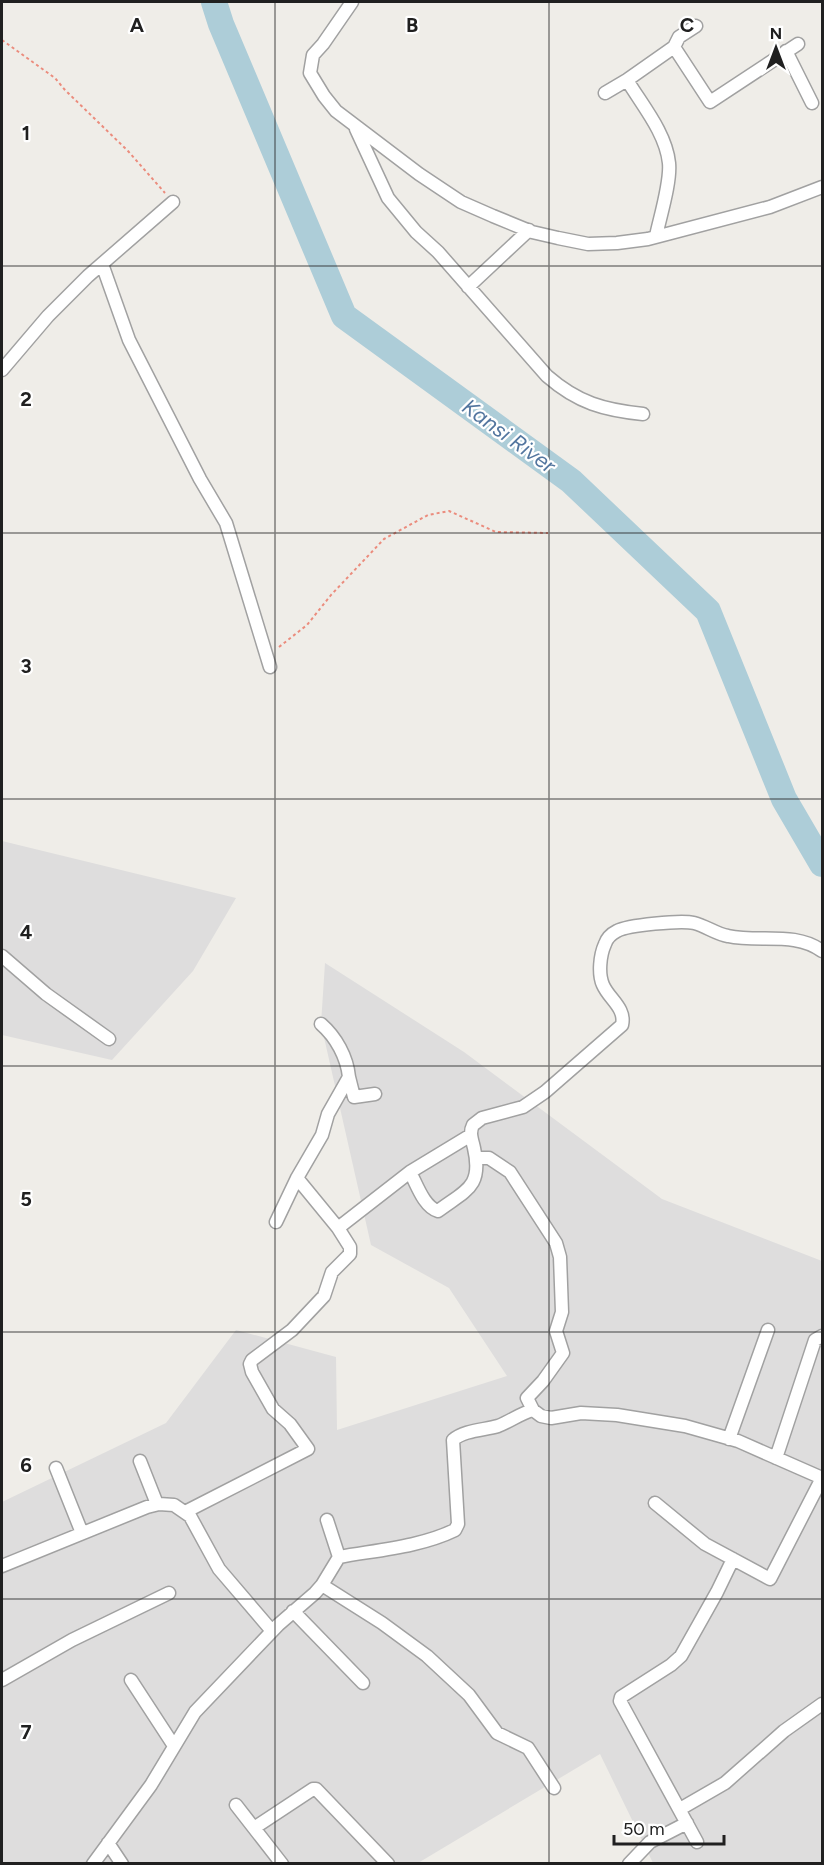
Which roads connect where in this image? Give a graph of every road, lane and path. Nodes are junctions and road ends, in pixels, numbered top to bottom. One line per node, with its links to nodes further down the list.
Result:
1 (352, 2): 10 (street)
2 (696, 27): 5 (street)
3 (2, 40): 12 (path)
4 (798, 44): 6 (street)
5 (674, 47): 6 (street); 7 (street)
6 (786, 51): 9 (street)
7 (627, 80): 8 (street); 14 (street)
8 (605, 93)
9 (812, 104)
10 (354, 125): 13 (street); 16 (street)
11 (822, 187): 14 (street)
12 (173, 202): 15 (street)
13 (529, 230): 14 (street); 16 (street)
14 (656, 236)
15 (102, 264): 17 (street); 20 (street)
16 (468, 287): 18 (street)
17 (2, 370)
18 (643, 414)
19 (549, 533): 20 (path)
20 (269, 661)
21 (822, 951): 27 (street)
22 (2, 956): 24 (street)
23 (321, 1024): 25 (street)
24 (109, 1040)
25 (349, 1077): 26 (street); 30 (street)
26 (375, 1094)
27 (471, 1135): 28 (street); 29 (street)
28 (476, 1158): 29 (street); 35 (street)
29 (410, 1172): 32 (street)
30 (297, 1178): 31 (street); 32 (street)
31 (276, 1222)
32 (338, 1228): 43 (street)
33 (768, 1330): 36 (street)
34 (822, 1336): 37 (street)
35 (533, 1410): 36 (street); 46 (street)
36 (729, 1438): 37 (street)
37 (776, 1458): 40 (street)
38 (140, 1461): 42 (street)
39 (56, 1468): 45 (street)
40 (822, 1478): 47 (street)
41 (654, 1503): 47 (street)
42 (157, 1504): 43 (street); 45 (street)
43 (185, 1512): 52 (street)
44 (327, 1520): 46 (street)
45 (82, 1533): 48 (street)
46 (339, 1557): 49 (street)
47 (733, 1559): 60 (street)
48 (2, 1566)
49 (322, 1585): 51 (street); 58 (street)
50 (169, 1593): 53 (street)
51 (293, 1611): 52 (street); 55 (street)
52 (272, 1631): 57 (street)
53 (2, 1677)
54 (131, 1680): 57 (street)
55 (363, 1683)
56 (822, 1704): 60 (street)
57 (174, 1746): 64 (street)
58 (554, 1788)
59 (236, 1805): 62 (street)
60 (680, 1809): 61 (street)
61 (687, 1823): 63 (street); 69 (street)
62 (254, 1828): 67 (street); 68 (street)
63 (698, 1842)
64 (108, 1843): 65 (street); 66 (street)
65 (93, 1863)
66 (122, 1863)
67 (282, 1863)
68 (388, 1863)
69 (629, 1863)

